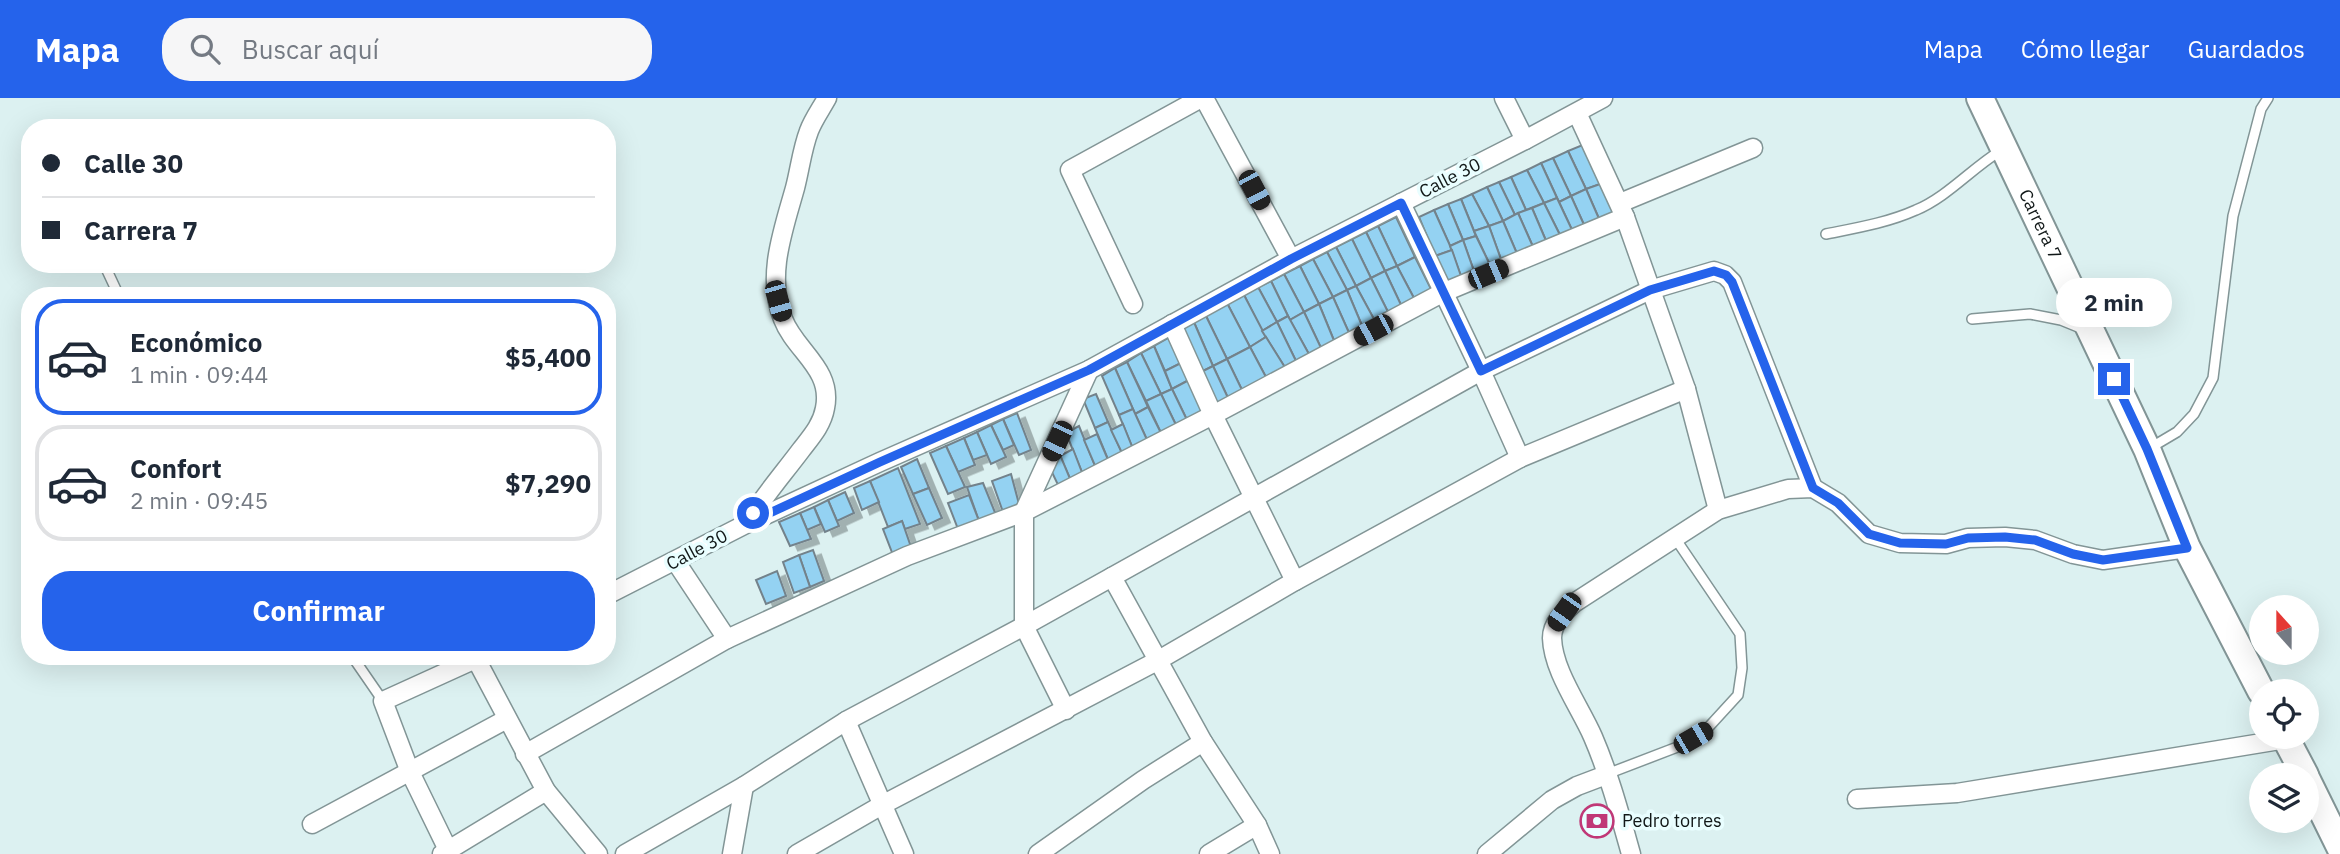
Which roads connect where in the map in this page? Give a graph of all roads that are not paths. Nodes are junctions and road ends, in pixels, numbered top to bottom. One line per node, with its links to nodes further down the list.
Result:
1 (827, 98): 31 (street)
2 (1203, 98): 14 (street); 17 (street)
3 (1504, 98): 8 (street)
4 (1603, 98): 7 (street, Calle 30)
5 (1980, 98): 10 (street, Carrera 7)
6 (2268, 98): 25 (lane)
7 (1577, 113): 8 (street, Calle 30); 12 (street)
8 (1525, 140): 11 (street, Calle 30)
9 (1753, 148): 12 (street)
10 (2005, 148): 13 (lane); 20 (street, Carrera 7)
11 (1401, 203): 14 (street, Calle 30); 16 (street)
12 (1623, 210): 15 (street); 16 (street)
13 (1826, 233)
14 (1291, 259): 19 (street, Calle 30)
15 (1650, 290): 22 (street); 23 (street); 27 (street)
16 (1442, 293): 22 (street); 24 (street)
17 (1133, 304)
18 (1972, 319): 20 (lane)
19 (1172, 324): 21 (street, Calle 30); 24 (street)
20 (2092, 332): 25 (street, Carrera 7)
21 (1089, 370): 30 (street); 31 (street, Calle 30)
22 (1481, 371): 26 (street); 28 (street)
23 (1686, 389): 26 (street); 29 (street)
24 (1213, 415): 28 (street); 30 (street)
25 (2147, 449): 33 (street, Carrera 7)
26 (1520, 458): 36 (street)
27 (1813, 488): 29 (street); 33 (street)
28 (1253, 497): 35 (street); 36 (street)
29 (1718, 510): 32 (street)
30 (1024, 512): 38 (street); 39 (street)
31 (746, 524): 34 (street, Calle 30)
32 (1675, 538): 53 (street); 53 (lane)
33 (2187, 548): 44 (street, Carrera 7)
34 (676, 562): 37 (street, Calle 30); 39 (street)
35 (1112, 577): 38 (street); 40 (street)
36 (1295, 580): 40 (street)
37 (616, 592)
38 (1024, 625): 46 (street); 48 (street)
39 (727, 639): 51 (street)
40 (1157, 660): 46 (street); 49 (street)
41 (358, 665): 45 (lane)
42 (463, 665): 45 (street)
43 (482, 665): 47 (street)
44 (2255, 679)
45 (383, 701): 52 (street)
46 (1066, 710): 58 (street)
47 (507, 719): 51 (street); 52 (street)
48 (846, 721): 54 (street); 58 (street)
49 (1203, 742): 60 (street); 68 (street)
50 (2249, 744): 56 (street)
51 (525, 754): 55 (street)
52 (410, 772): 59 (street); 62 (street)
53 (1606, 775): 71 (street); 72 (street)
54 (744, 786): 64 (street); 65 (street)
55 (546, 791): 62 (street); 63 (street)
56 (1857, 799)
57 (2319, 804): 61 (street)
58 (882, 805): 66 (street); 67 (street)
59 (312, 824)
60 (1257, 825): 69 (street); 70 (street)
61 (2340, 847)
62 (447, 853)
63 (598, 854)
64 (625, 854)
65 (732, 854)
66 (797, 854)
67 (904, 854)
68 (1038, 854)
69 (1209, 854)
70 (1270, 854)
71 (1486, 854)
72 (1631, 854)

